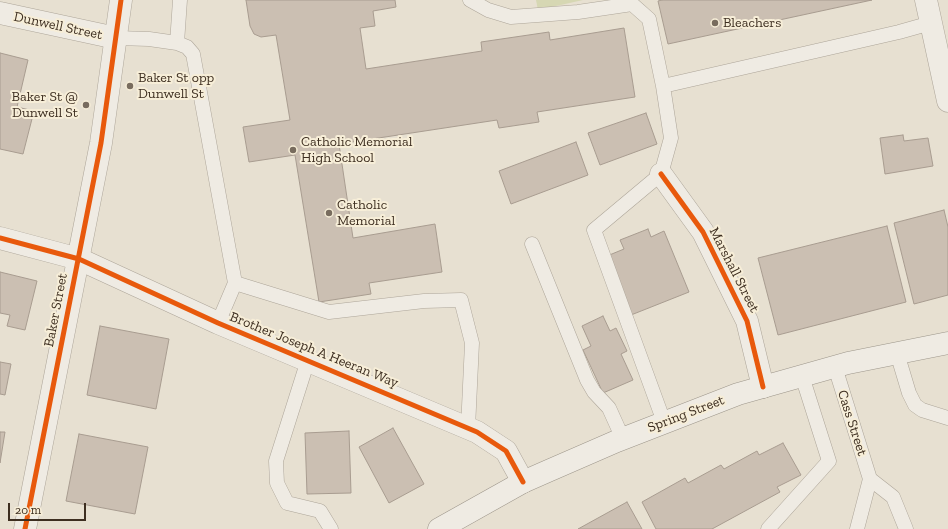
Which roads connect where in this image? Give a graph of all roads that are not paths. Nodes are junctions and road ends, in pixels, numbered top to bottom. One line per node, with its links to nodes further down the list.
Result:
1 (121, 0): 7 (street, Baker Street)
2 (180, 0): 8 (lane)
3 (470, 0): 9 (lane)
4 (926, 0): 6 (street)
5 (0, 13): 7 (street, Dunwell Street)
6 (931, 23): 9 (lane); 10 (street)
7 (116, 38): 8 (lane); 14 (street, Baker Street)
8 (177, 43): 15 (lane)
9 (663, 86): 11 (lane)
10 (948, 101)
11 (661, 174): 22 (street, Marshall Street); 24 (lane)
12 (0, 238): 14 (street, Brother Joseph A Heeran Way)
13 (532, 244): 26 (lane)
14 (79, 259): 16 (street, Brother Joseph A Heeran Way); 29 (street, Baker Street)
15 (235, 283): 16 (lane); 25 (lane)
16 (218, 323): 19 (street, Brother Joseph A Heeran Way)
17 (948, 343): 18 (street, Spring Street)
18 (897, 353): 20 (street, Spring Street); 23 (lane)
19 (308, 360): 25 (street, Brother Joseph A Heeran Way); 30 (lane)
20 (835, 367): 21 (street, Spring Street); 27 (lane, Cass Street)
21 (802, 376): 22 (street, Spring Street); 32 (lane)
22 (763, 387): 24 (street, Spring Street)
23 (948, 418)
24 (664, 422): 26 (street, Spring Street)
25 (468, 428): 28 (street, Brother Joseph A Heeran Way)
26 (623, 439): 28 (street, Spring Street)
27 (870, 479): 33 (lane); 34 (lane)
28 (522, 482): 31 (street, Spring Street)
29 (25, 529)
30 (331, 529)
31 (439, 529)
32 (768, 529)
33 (857, 529)
34 (906, 529)

